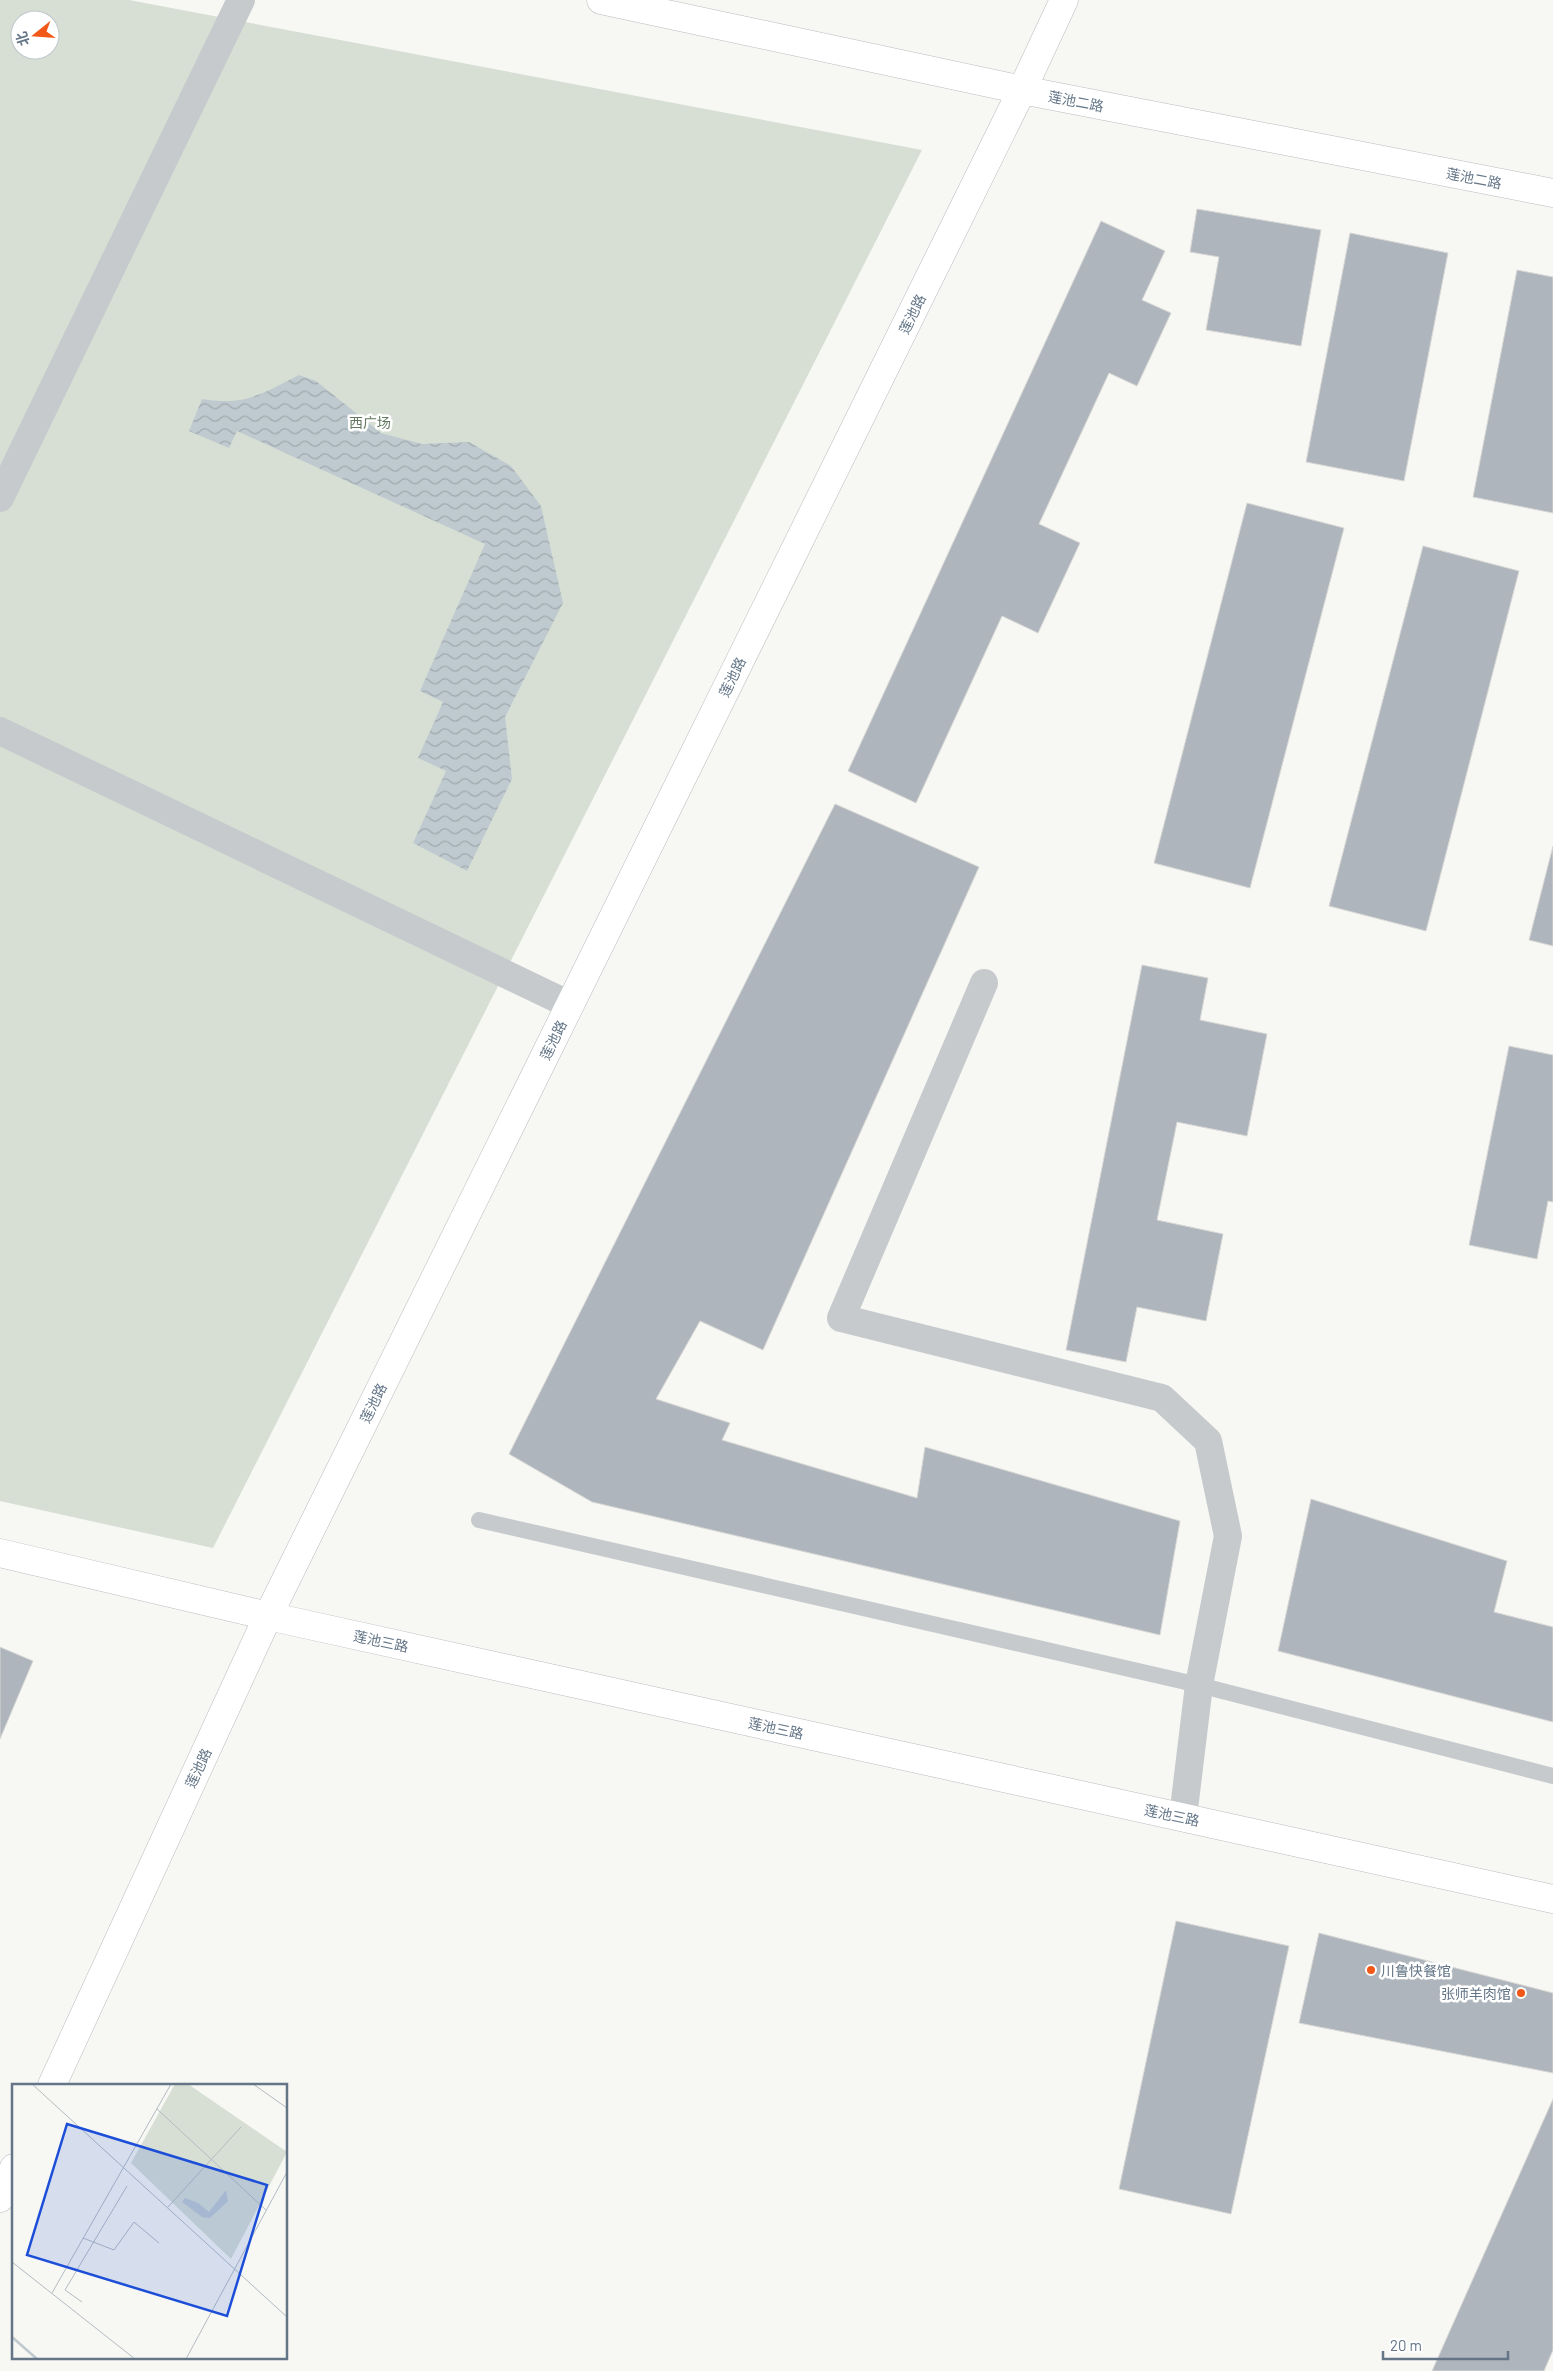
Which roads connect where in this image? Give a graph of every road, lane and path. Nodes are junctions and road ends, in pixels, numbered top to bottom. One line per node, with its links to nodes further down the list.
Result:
1 (241, 0): 6 (street)
2 (601, 0): 4 (street, 莲池二路)
3 (1064, 0): 4 (street, 莲池路)
4 (1022, 90): 5 (street, 莲池二路); 9 (street, 莲池路)
5 (1553, 193)
6 (0, 498)
7 (0, 731): 9 (street)
8 (984, 983): 13 (street)
9 (570, 1005): 12 (street, 莲池路)
10 (479, 1520): 13 (lane)
11 (0, 1553): 12 (street, 莲池三路)
12 (268, 1616): 15 (street, 莲池三路); 17 (street, 莲池路)
13 (1199, 1684): 14 (lane); 15 (street)
14 (1553, 1776)
15 (1183, 1817): 16 (street, 莲池三路)
16 (1553, 1899)
17 (52, 2084)
18 (12, 2172): 19 (street)
19 (0, 2198)

